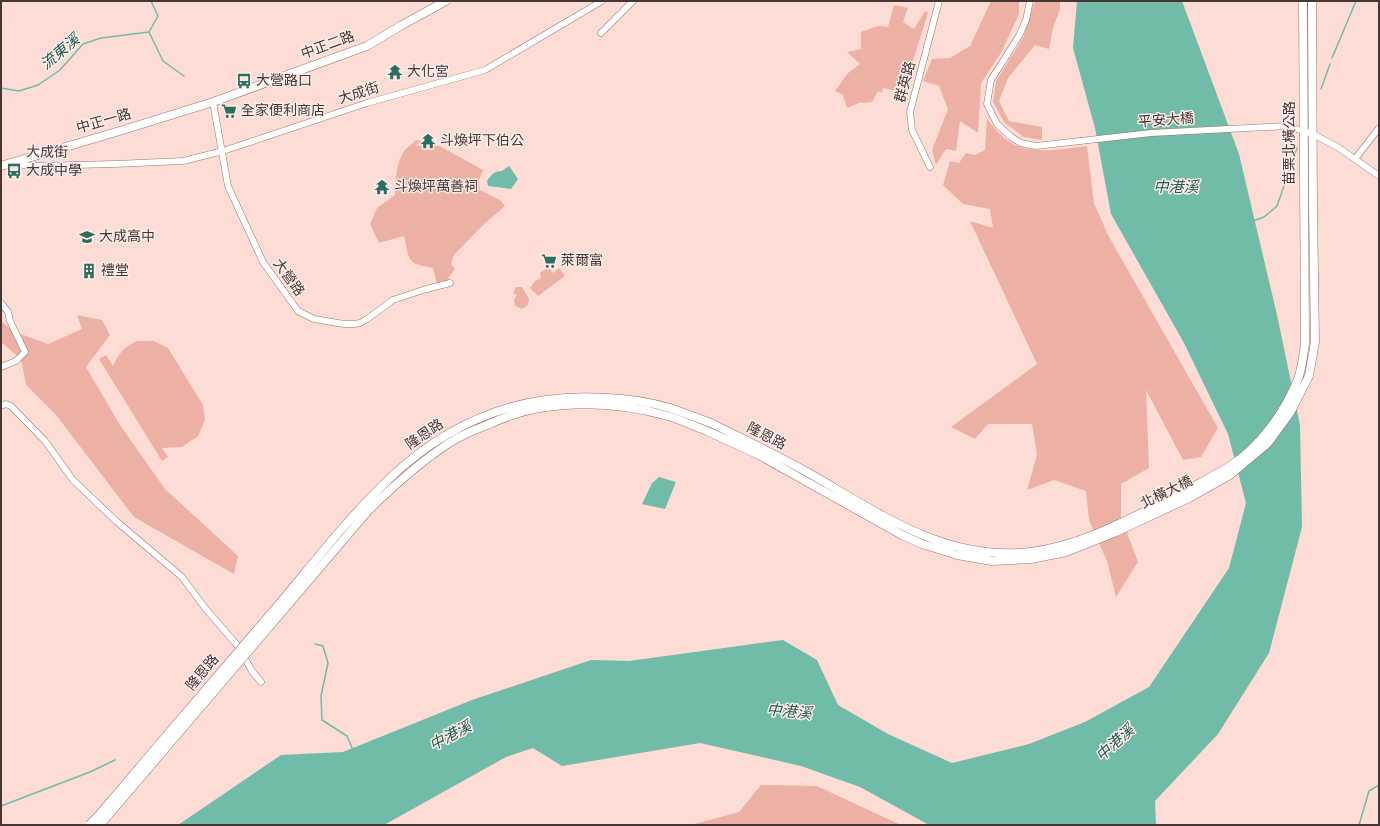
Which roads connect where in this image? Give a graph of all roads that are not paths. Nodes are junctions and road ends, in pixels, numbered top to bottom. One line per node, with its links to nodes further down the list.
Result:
1 (446, 1): 9 (main road, 中正二路)
2 (602, 1): 13 (street, 大成街)
3 (633, 1): 8 (street)
4 (939, 1): 17 (street, 群英路)
5 (1030, 1): 11 (street, 平安大橋)
6 (1303, 1): 11 (main road, 苗栗北橫公路)
7 (1312, 1): 12 (main road, 苗栗北橫公路)
8 (601, 33)
9 (213, 102): 13 (street, 大營路); 15 (main road, 中正一路)
10 (1379, 128): 14 (street)
11 (1304, 130): 12 (street, 平安大橋); 20 (main road, 苗栗北橫公路)
12 (1313, 134): 14 (street, 平安大橋); 20 (main road, 苗栗北橫公路)
13 (223, 151): 15 (street, 大成街); 19 (street, 大營路)
14 (1355, 160): 18 (street, 平安大橋)
15 (12, 164): 16 (main road, 中正一路)
16 (1, 166)
17 (930, 168)
18 (1379, 176)
19 (450, 283)
20 (1309, 285): 25 (main road, 北橫大橋)
21 (1, 303): 22 (street)
22 (1, 367)
23 (1, 406): 26 (street)
24 (709, 427): 25 (main road, 隆恩路); 27 (main road, 隆恩路, bridge); 28 (main road, 隆恩路, bridge)
25 (903, 531)
26 (261, 682)
27 (89, 825)
28 (100, 825)

